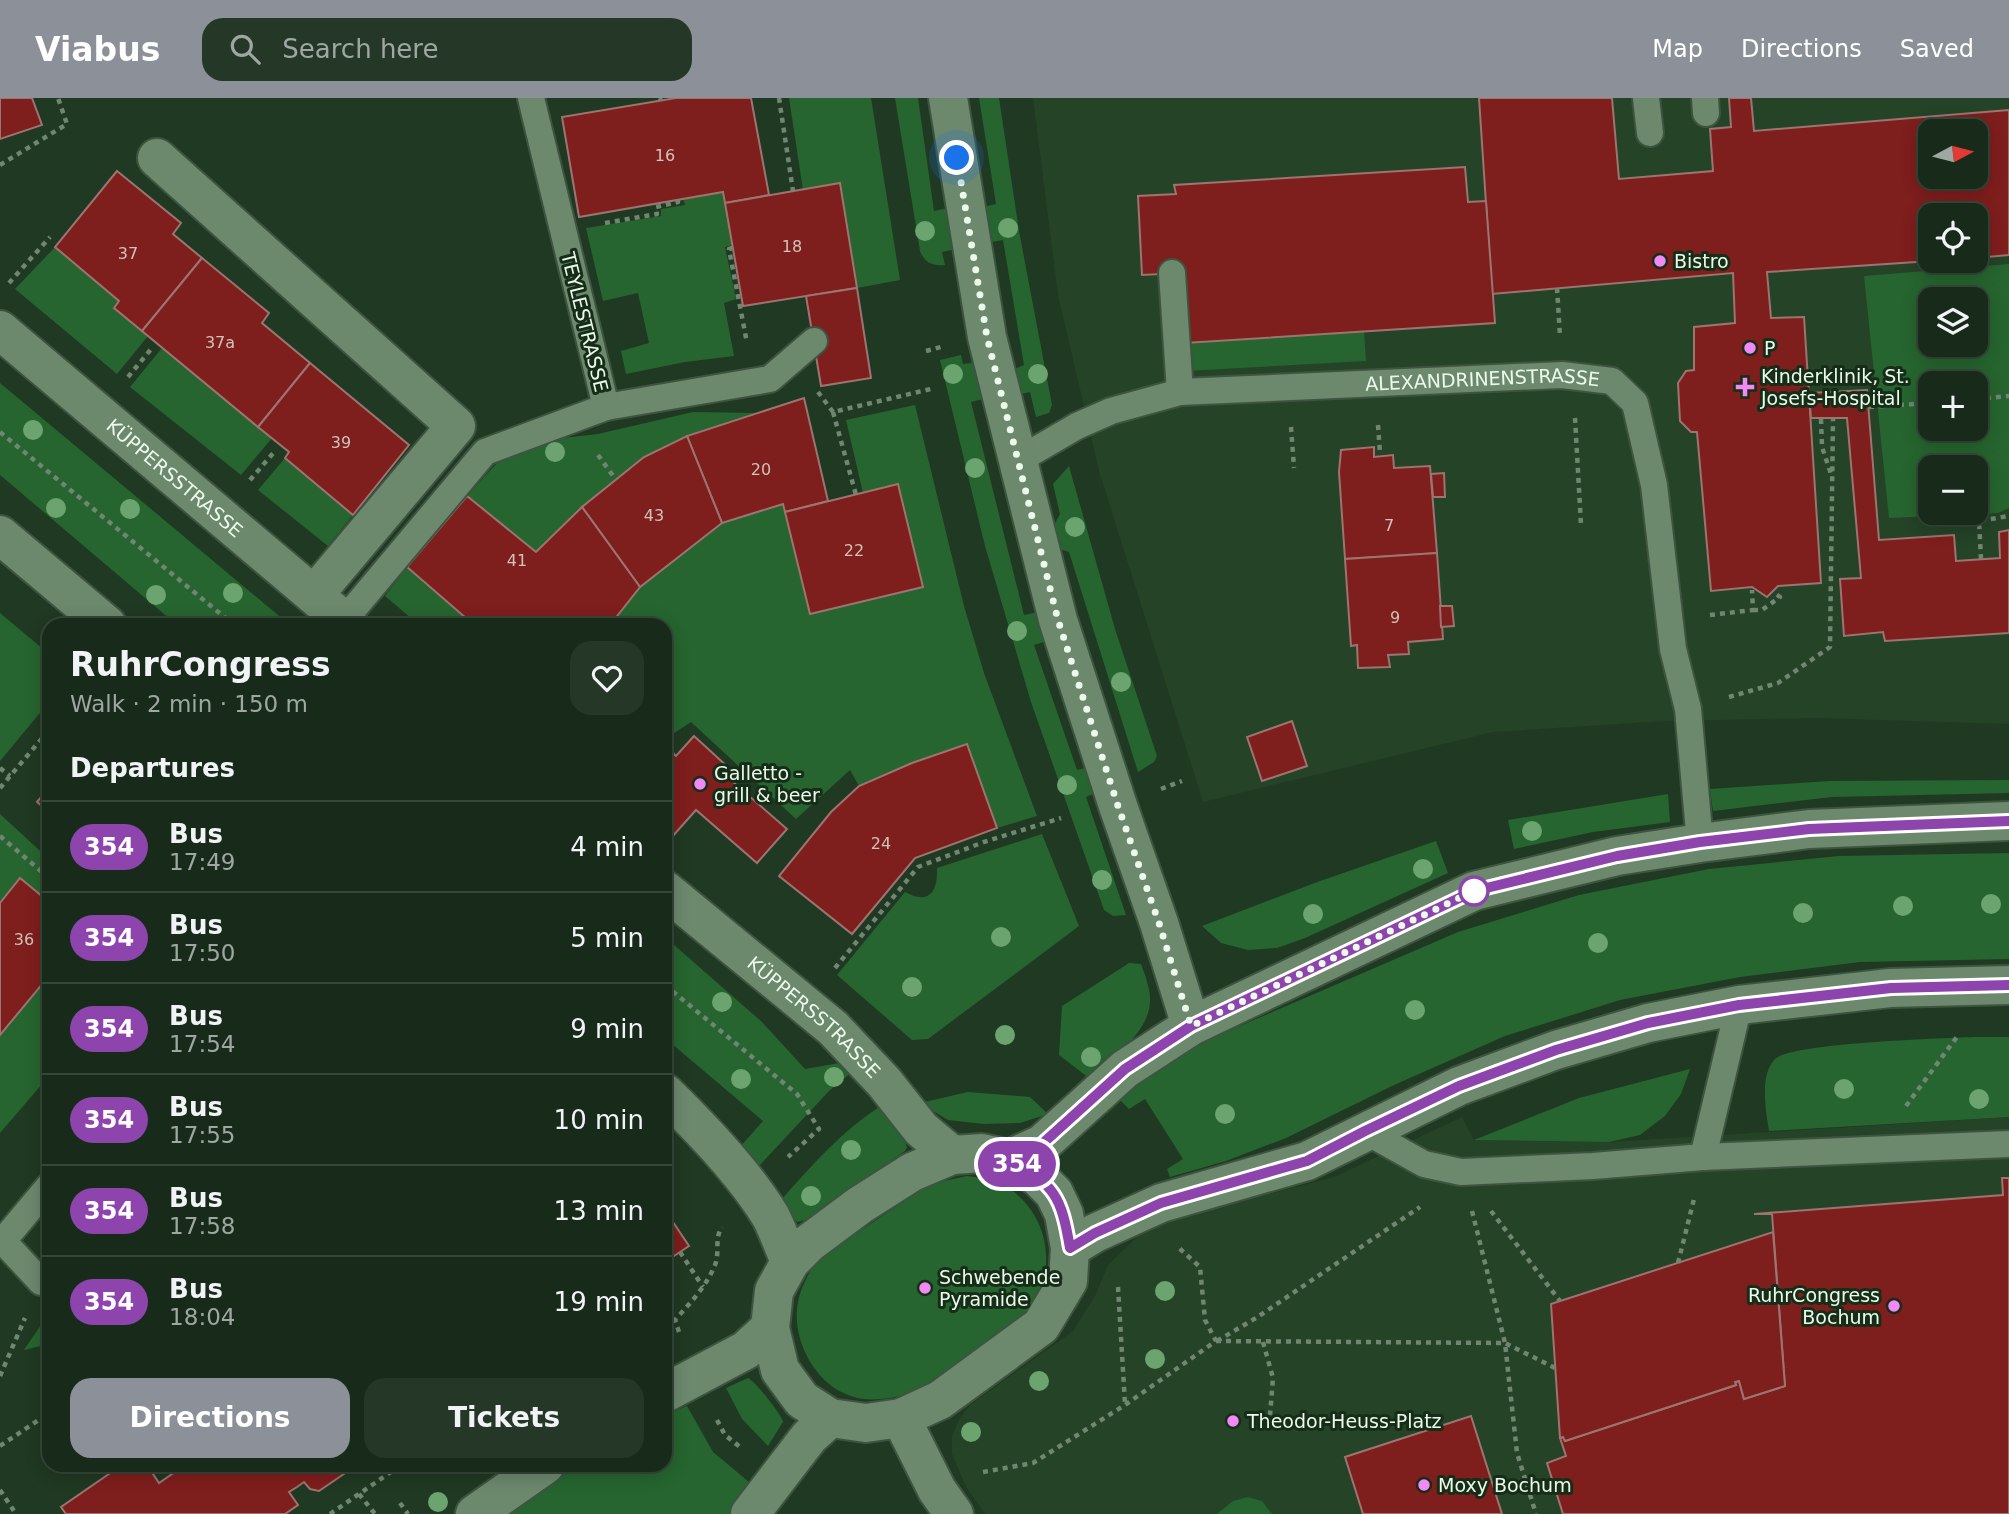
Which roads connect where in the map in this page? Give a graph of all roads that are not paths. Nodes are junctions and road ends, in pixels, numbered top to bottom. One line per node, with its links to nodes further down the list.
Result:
1 (948, 98): 11 (main road)
2 (1646, 98): 4 (lane)
3 (538, 99): 10 (lane, TEYLESTRASSE)
4 (1650, 133)
5 (157, 158): 13 (main road)
6 (1172, 273): 9 (lane)
7 (0, 330): 13 (main road, KÜPPERSSTRASSE)
8 (814, 341): 10 (lane)
9 (1180, 391): 11 (lane, ALEXANDRINENSTRASSE); 18 (lane, ALEXANDRINENSTRASSE)
10 (606, 407): 16 (lane, TEYLESTRASSE)
11 (1017, 461): 22 (main road)
12 (4, 545): 14 (main road)
13 (314, 595): 15 (main road, KÜPPERSSTRASSE)
14 (98, 618)
15 (339, 618)
16 (349, 618)
17 (2009, 821): 18 (main road)
18 (1700, 842): 22 (main road)
19 (672, 896): 26 (main road, KÜPPERSSTRASSE)
20 (2003, 985): 21 (main road)
21 (1739, 1005): 24 (main road); 27 (lane)
22 (1191, 1026): 28 (main road)
23 (672, 1100): 32 (main road)
24 (1365, 1131): 27 (lane); 31 (main road)
25 (2009, 1144): 27 (lane)
26 (952, 1155): 28 (main road); 32 (main road)
27 (1703, 1157)
28 (1009, 1159): 31 (main road)
29 (42, 1194): 30 (lane)
30 (1, 1240): 33 (lane)
31 (1070, 1248): 37 (main road)
32 (790, 1262): 34 (main road)
33 (41, 1282)
34 (770, 1328): 35 (main road); 36 (main road)
35 (672, 1390)
36 (831, 1418): 37 (main road); 40 (main road)
37 (901, 1418): 41 (main road)
38 (535, 1472): 39 (main road)
39 (475, 1514)
40 (750, 1514)
41 (954, 1514)

